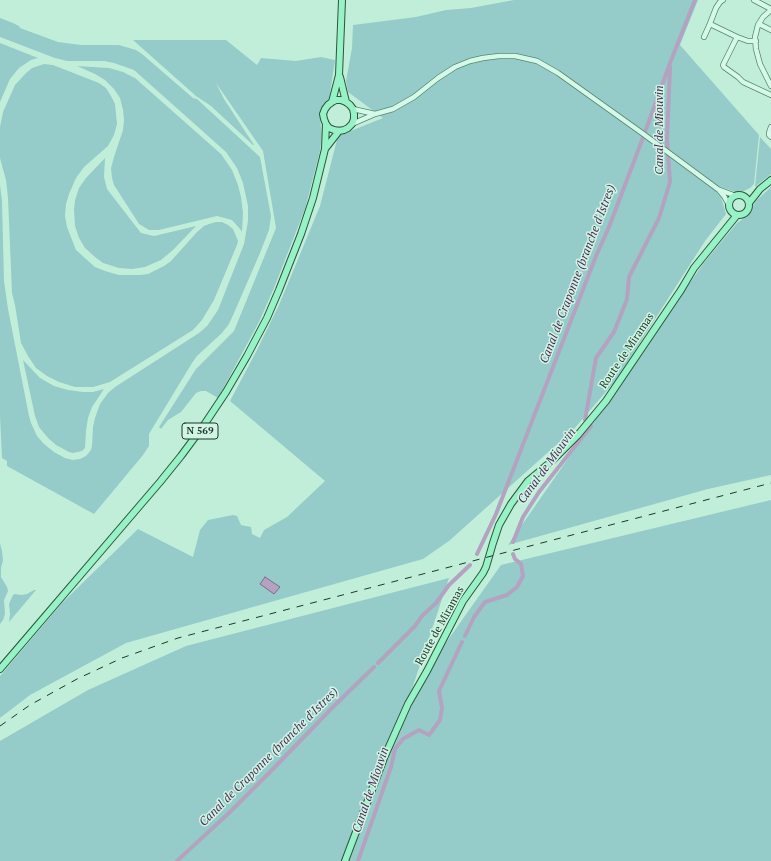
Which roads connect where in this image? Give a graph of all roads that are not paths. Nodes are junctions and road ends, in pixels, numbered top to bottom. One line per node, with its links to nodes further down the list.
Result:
1 (723, 0): 5 (street)
2 (754, 0): 4 (street)
3 (342, 2): 11 (main road)
4 (771, 10): 6 (street)
5 (710, 24): 8 (street); 9 (street)
6 (759, 24): 7 (street); 10 (street)
7 (771, 30)
8 (704, 37)
9 (737, 37): 10 (street); 13 (street)
10 (756, 41): 12 (street)
11 (339, 75): 14 (main road); 15 (main road)
12 (771, 86)
13 (771, 95)
14 (332, 102): 15 (main road); 18 (main road)
15 (346, 102): 16 (main road)
16 (353, 109): 17 (street); 19 (main road)
17 (375, 114): 19 (street); 26 (street)
18 (326, 124): 21 (main road); 23 (main road, N 569)
19 (352, 124): 21 (main road)
20 (771, 127): 22 (street)
21 (339, 131): 23 (main road, N 569)
22 (771, 138)
23 (325, 149): 32 (main road, N 569)
24 (771, 180): 25 (main road)
25 (760, 189): 27 (main road); 28 (main road)
26 (719, 190): 27 (street); 29 (street)
27 (739, 196): 28 (main road); 29 (main road)
28 (749, 203): 30 (main road)
29 (729, 207): 30 (main road); 31 (main road, Route de Miramas)
30 (737, 215): 31 (main road, Route de Miramas)
31 (726, 228): 33 (main road, Route de Miramas)
32 (0, 669)
33 (345, 861)

